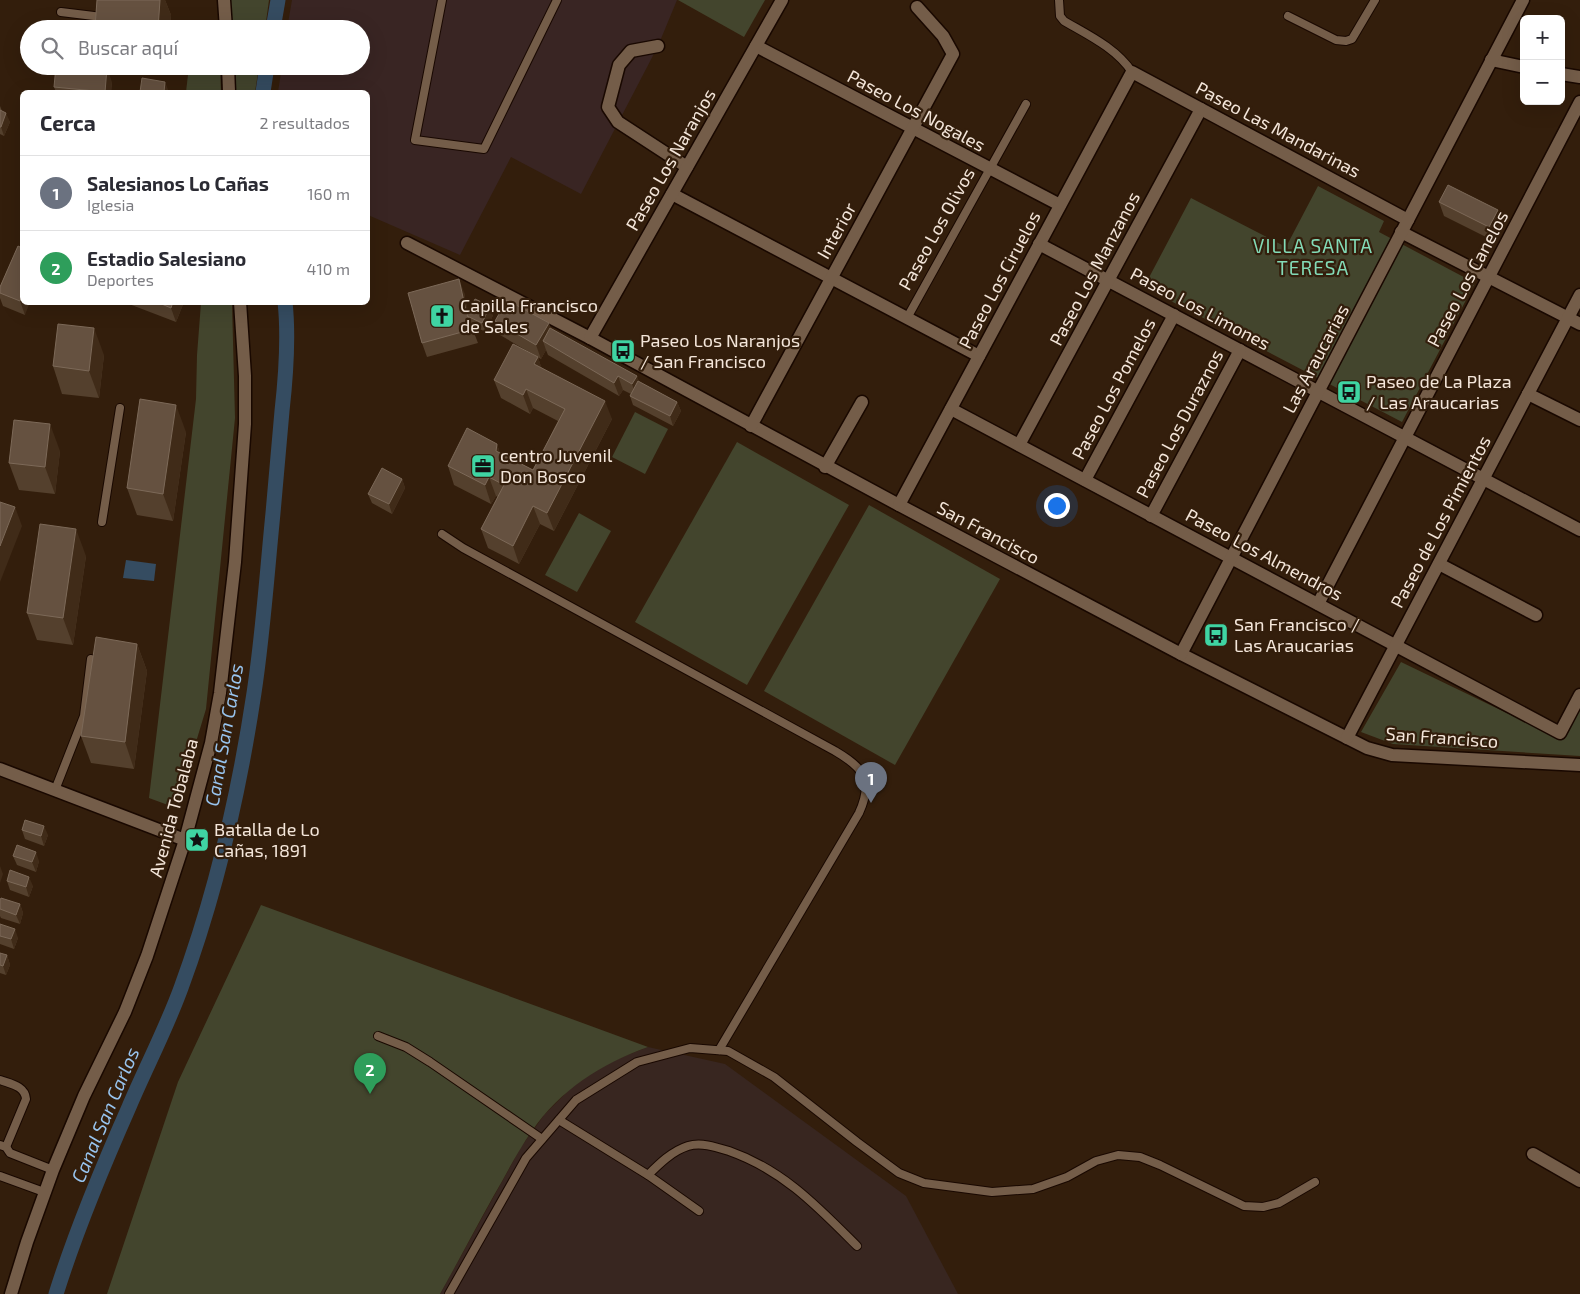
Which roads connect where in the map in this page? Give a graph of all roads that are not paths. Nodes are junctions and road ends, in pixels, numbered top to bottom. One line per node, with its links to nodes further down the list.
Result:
1 (224, 0): 12 (street)
2 (442, 0): 3 (lane)
3 (557, 0)
4 (782, 0): 14 (street, Paseo Los Naranjos)
5 (1059, 0): 17 (lane)
6 (1374, 0): 10 (lane)
7 (1523, 0): 15 (street, Las Araucarias)
8 (918, 7): 25 (street, Interior)
9 (61, 12): 11 (lane)
10 (1288, 16)
11 (102, 20)
12 (225, 20)
13 (658, 46): 26 (street)
14 (756, 46): 25 (street, Paseo Los Nogales); 26 (street, Paseo Los Naranjos)
15 (1491, 60): 16 (street); 30 (street, Las Araucarias)
16 (1520, 65)
17 (1132, 72): 24 (street, Paseo Las Mandarinas); 29 (street, Paseo Los Ciruelos)
18 (228, 75): 21 (street)
19 (1565, 75): 20 (street)
20 (1580, 77)
21 (229, 90)
22 (1026, 104): 27 (lane, Paseo Los Olivos)
23 (1579, 106): 34 (street, Paseo Los Canelos)
24 (1201, 109): 30 (street, Paseo Las Mandarinas); 36 (street, Paseo Los Manzanos)
25 (912, 128): 27 (street, Paseo Los Nogales); 35 (street, Interior)
26 (687, 167): 28 (street, Paseo Los Naranjos)
27 (990, 169): 29 (street, Paseo Los Nogales); 40 (lane, Paseo Los Olivos)
28 (672, 194): 35 (street); 43 (street, Paseo Los Naranjos)
29 (1060, 206): 33 (street, Paseo Los Ciruelos)
30 (1408, 220): 31 (street, Las Araucarias)
31 (1401, 232): 34 (street); 46 (street, Las Araucarias)
32 (406, 243): 43 (street, San Francisco)
33 (1039, 244): 36 (street, Paseo Los Limones); 45 (street, Paseo Los Ciruelos)
34 (1489, 277): 41 (street); 53 (street, Paseo Los Canelos)
35 (831, 278): 40 (street); 52 (street, Interior)
36 (1108, 280): 39 (street, Paseo Los Limones); 54 (street, Paseo Los Manzanos)
37 (1580, 295): 41 (street, Paseo de Los Pimientos)
38 (240, 305): 75 (street, Avenida Tobalaba)
39 (1174, 315): 44 (street, Paseo Los Limones); 57 (street, Paseo Los Pomelos)
40 (907, 318): 45 (street)
41 (1568, 318): 42 (street); 47 (street, Paseo de Los Pimientos)
42 (1580, 324)
43 (590, 338): 52 (street, San Francisco)
44 (1240, 350): 46 (street, Paseo Los Limones); 59 (street, Paseo Los Duraznos)
45 (979, 356): 50 (street, Paseo Los Ciruelos)
46 (1319, 391): 53 (street, Paseo Los Limones); 63 (street, Las Araucarias)
47 (1528, 394): 51 (street); 56 (street, Paseo de Los Pimientos)
48 (862, 402): 55 (street)
49 (120, 408): 60 (lane)
50 (951, 409): 54 (street, Paseo Los Almendros); 58 (street, Paseo Los Ciruelos)
51 (1580, 420)
52 (751, 426): 55 (street, San Francisco)
53 (1405, 437): 56 (street, Paseo Los Limones); 65 (street, Paseo Los Canelos)
54 (1019, 445): 57 (street, Paseo Los Almendros)
55 (825, 467): 58 (street, San Francisco)
56 (1484, 479): 61 (street, Paseo Los Limones); 64 (street, Paseo de Los Pimientos)
57 (1085, 480): 59 (street, Paseo Los Almendros)
58 (899, 505): 68 (street, San Francisco)
59 (1151, 516): 63 (street, Paseo Los Almendros)
60 (102, 522)
61 (1580, 530)
62 (442, 534): 77 (lane)
63 (1232, 558): 65 (street, Paseo Los Almendros); 68 (street, Las Araucarias)
64 (1439, 564): 66 (street); 67 (street, Paseo de Los Pimientos)
65 (1318, 604): 67 (street, Paseo Los Almendros)
66 (1536, 615)
67 (1396, 646): 70 (street, Paseo Los Almendros); 71 (street, Paseo de Los Pimientos)
68 (1182, 654): 71 (street, San Francisco)
69 (91, 658): 74 (lane)
70 (1580, 695)
71 (1347, 738): 72 (street, San Francisco)
72 (1580, 765)
73 (0, 769): 74 (street)
74 (55, 790): 75 (street)
75 (185, 840): 83 (street, Avenida Tobalaba)
76 (378, 1036): 80 (lane)
77 (719, 1050): 79 (lane); 87 (lane)
78 (0, 1080): 81 (lane)
79 (559, 1120): 80 (lane); 84 (lane)
80 (542, 1140): 92 (lane)
81 (3, 1146): 83 (lane)
82 (1533, 1154): 86 (street)
83 (53, 1170): 88 (street, Avenida Tobalaba)
84 (648, 1175): 89 (lane); 90 (lane)
85 (0, 1176): 88 (lane)
86 (1580, 1181)
87 (1315, 1182)
88 (44, 1192): 91 (street, Avenida Tobalaba)
89 (699, 1210)
90 (857, 1246)
91 (11, 1294)
92 (449, 1294)

